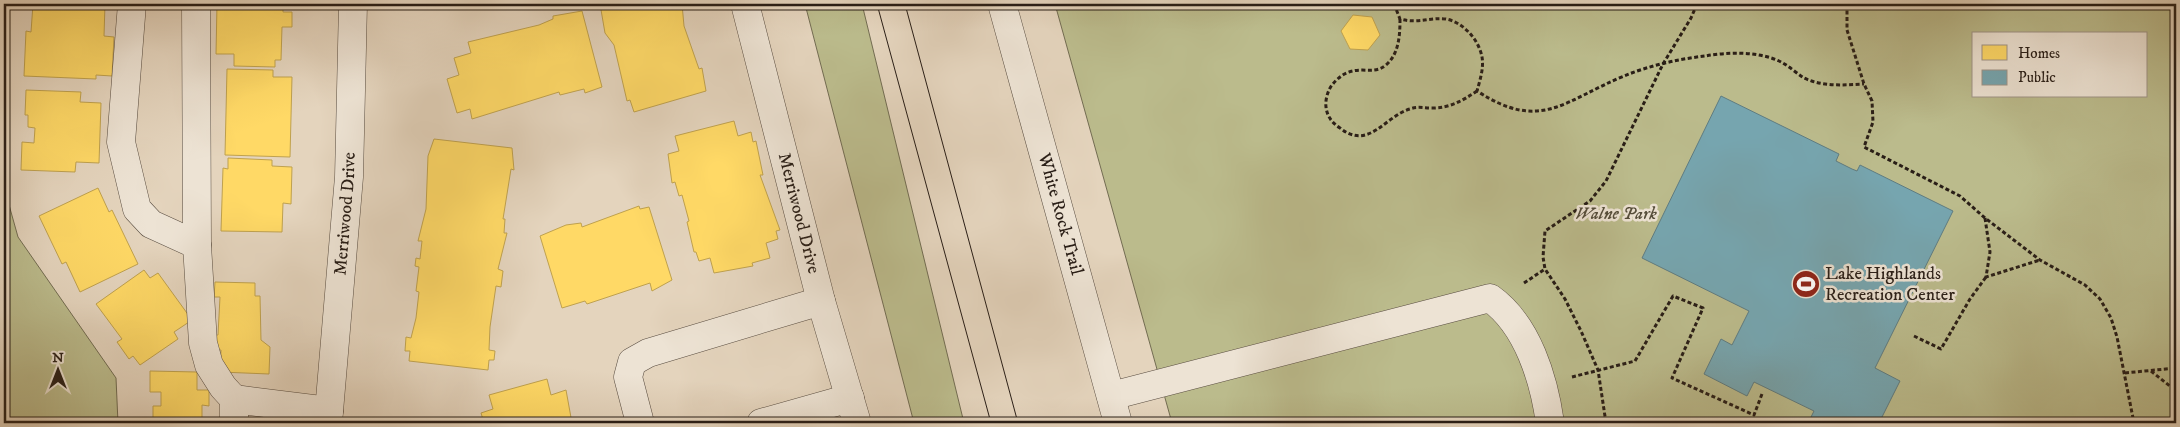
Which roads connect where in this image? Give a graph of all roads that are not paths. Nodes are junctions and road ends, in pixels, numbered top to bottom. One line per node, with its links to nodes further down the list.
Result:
1 (132, 4): 6 (street)
2 (196, 4): 6 (street)
3 (353, 4): 11 (street, Merriwood Drive)
4 (745, 4): 7 (street, Merriwood Drive)
5 (1002, 4): 8 (street, White Rock Trail)
6 (197, 245): 9 (street)
7 (821, 301): 10 (street, Merriwood Drive); 12 (street)
8 (1111, 396): 14 (street, White Rock Trail); 15 (street)
9 (234, 411): 11 (street)
10 (853, 411): 13 (street)
11 (328, 417)
12 (640, 423)
13 (761, 423)
14 (1118, 423)
15 (1550, 423)

